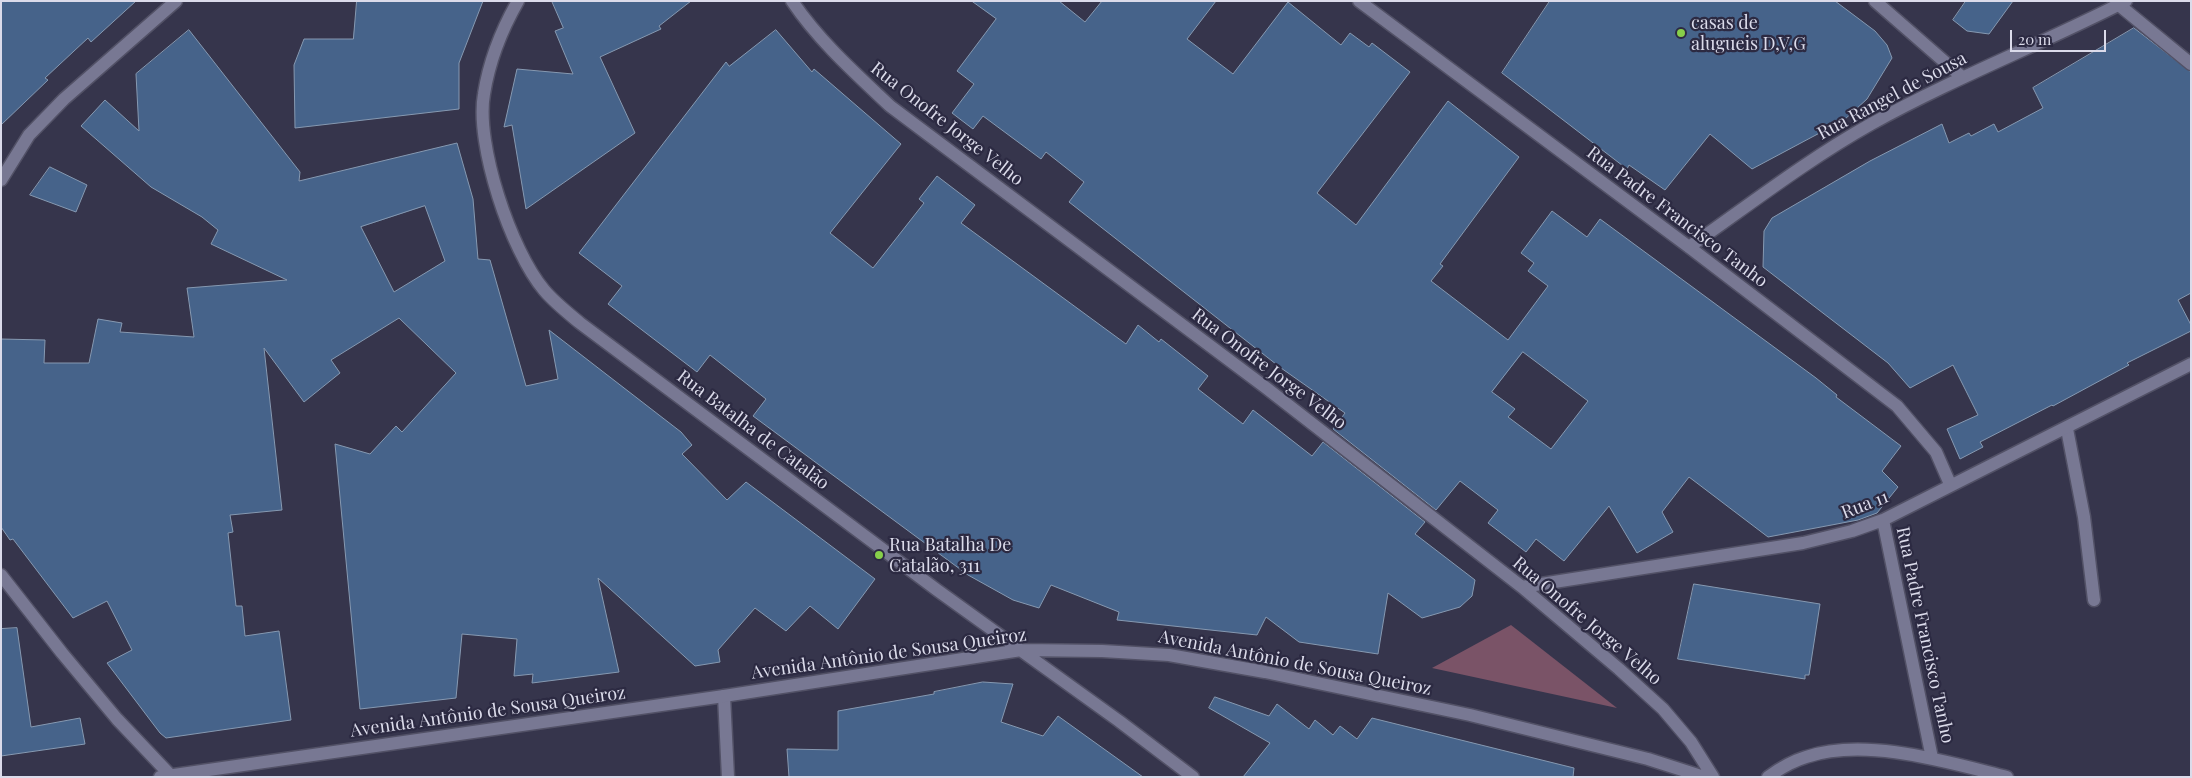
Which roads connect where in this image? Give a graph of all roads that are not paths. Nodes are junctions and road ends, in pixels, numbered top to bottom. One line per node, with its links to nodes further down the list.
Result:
1 (176, 1): 9 (street)
2 (518, 1): 18 (street, Rua Batalha de Catalão)
3 (792, 1): 16 (street, Rua Onofre Jorge Velho)
4 (1359, 1): 10 (street, Rua Padre Francisco Tanho)
5 (1875, 1): 8 (street)
6 (2123, 3): 7 (street); 8 (street, Rua Rangel de Sousa)
7 (2191, 64)
8 (1962, 77): 10 (street, Rua Rangel de Sousa)
9 (1, 180)
10 (1689, 247): 13 (street, Rua Padre Francisco Tanho)
11 (2191, 364): 12 (street, Rua 11)
12 (2067, 429): 13 (street, Rua 11); 17 (street)
13 (1950, 484): 14 (street, Rua 11)
14 (1883, 520): 16 (street, Rua 11); 20 (street, Rua Padre Francisco Tanho)
15 (1, 574): 21 (street)
16 (1522, 588): 25 (street, Rua Onofre Jorge Velho)
17 (2094, 600)
18 (1021, 650): 19 (street, Avenida Antônio de Sousa Queiroz); 23 (street, Rua Batalha de Catalão); 24 (street, Avenida Antônio de Sousa Queiroz)
19 (724, 696): 21 (street, Avenida Antônio de Sousa Queiroz); 22 (street)
20 (1932, 758): 26 (street); 27 (street)
21 (168, 776)
22 (728, 777)
23 (1192, 777)
24 (1704, 777)
25 (1713, 777)
26 (1768, 777)
27 (2007, 777)

